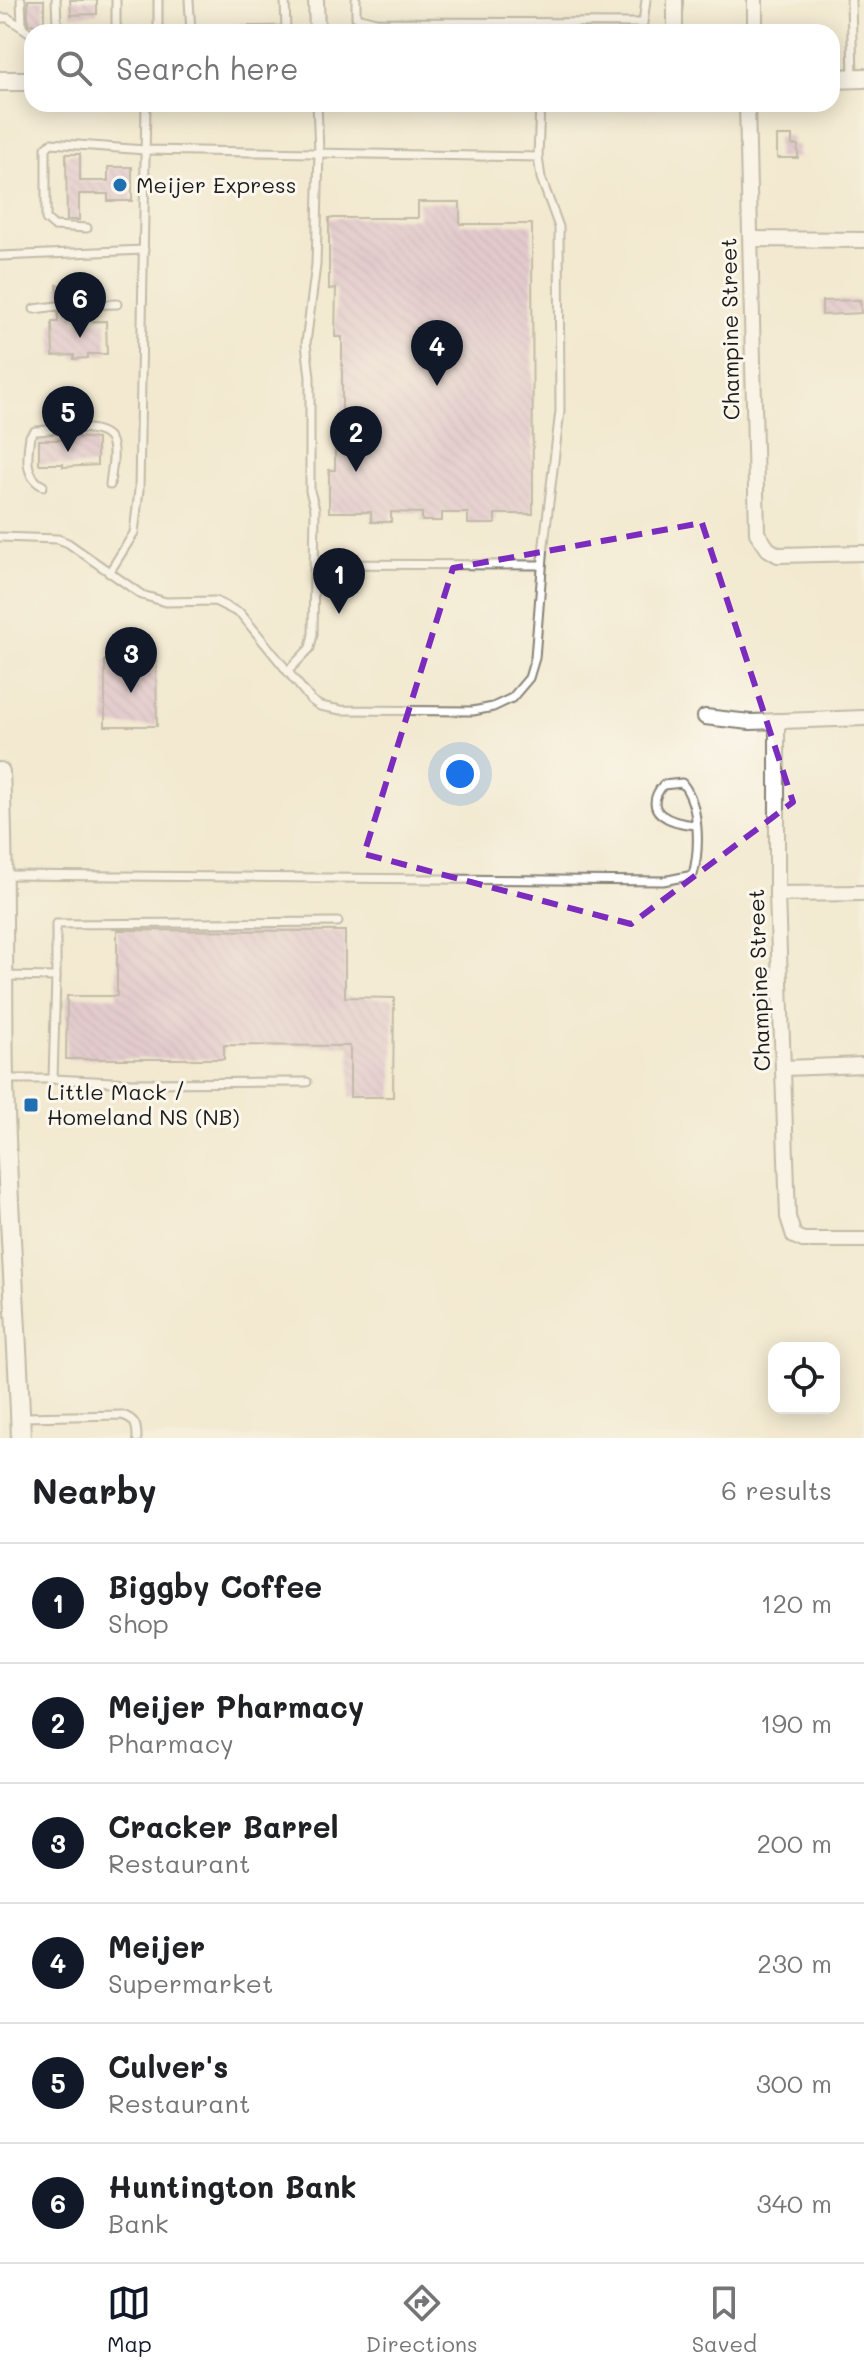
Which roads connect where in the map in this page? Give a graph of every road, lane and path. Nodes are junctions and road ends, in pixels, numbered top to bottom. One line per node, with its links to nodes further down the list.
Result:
1 (21, 0): 2 (lane); 27 (lane)
2 (27, 0)
3 (56, 0): 15 (lane)
4 (116, 0): 18 (lane)
5 (158, 0): 19 (lane)
6 (189, 0): 20 (lane)
7 (285, 0): 21 (lane)
8 (316, 0): 22 (street)
9 (356, 0): 23 (lane)
10 (646, 0): 24 (lane)
11 (675, 0): 25 (street)
12 (755, 0): 26 (street)
13 (851, 0): 28 (lane)
14 (44, 13): 15 (lane)
15 (56, 13): 17 (lane)
16 (0, 18): 27 (lane)
17 (57, 24)
18 (116, 24)
19 (158, 24)
20 (191, 24)
21 (286, 24)
22 (317, 24)
23 (434, 24)
24 (643, 24)
25 (675, 24)
26 (755, 24)
27 (22, 26)
28 (859, 78)
29 (0, 81): 30 (main road)
30 (24, 81)
31 (146, 112): 35 (lane)
32 (317, 112): 36 (lane)
33 (540, 112): 37 (lane)
34 (747, 112): 39 (street, Champine Street)
35 (145, 150): 36 (lane); 38 (lane); 41 (lane)
36 (319, 152): 37 (lane); 51 (lane)
37 (538, 157): 52 (lane)
38 (87, 228)
39 (751, 239): 40 (street); 50 (street, Champine Street)
40 (864, 240)
41 (144, 250): 42 (lane); 53 (lane)
42 (0, 256)
43 (117, 304): 44 (lane)
44 (74, 305)
45 (58, 306): 46 (lane)
46 (34, 309)
47 (110, 485): 48 (lane)
48 (43, 486)
49 (0, 537): 53 (lane)
50 (864, 553)
51 (316, 564): 52 (lane); 54 (lane)
52 (542, 565): 54 (lane)
53 (109, 573): 54 (lane)
54 (288, 671)
55 (705, 717): 57 (street)
56 (864, 718): 57 (street)
57 (777, 721): 63 (street, Champine Street)
58 (0, 772): 59 (main road)
59 (0, 778): 61 (main road)
60 (695, 825): 60 (lane); 61 (lane)
61 (3, 875): 64 (main road)
62 (864, 893): 63 (street)
63 (777, 894): 69 (street, Champine Street)
64 (2, 914): 66 (main road)
65 (338, 922): 67 (lane)
66 (3, 976): 67 (lane); 71 (main road)
67 (56, 977): 70 (lane)
68 (864, 1065): 69 (street)
69 (784, 1068): 74 (street, Champine Street)
70 (53, 1079): 71 (lane); 72 (lane)
71 (2, 1080): 73 (main road)
72 (307, 1082)
73 (4, 1177): 75 (main road)
74 (864, 1240)
75 (9, 1343): 76 (main road)
76 (20, 1417): 77 (main road); 78 (lane)
77 (21, 1438)
78 (137, 1438)

